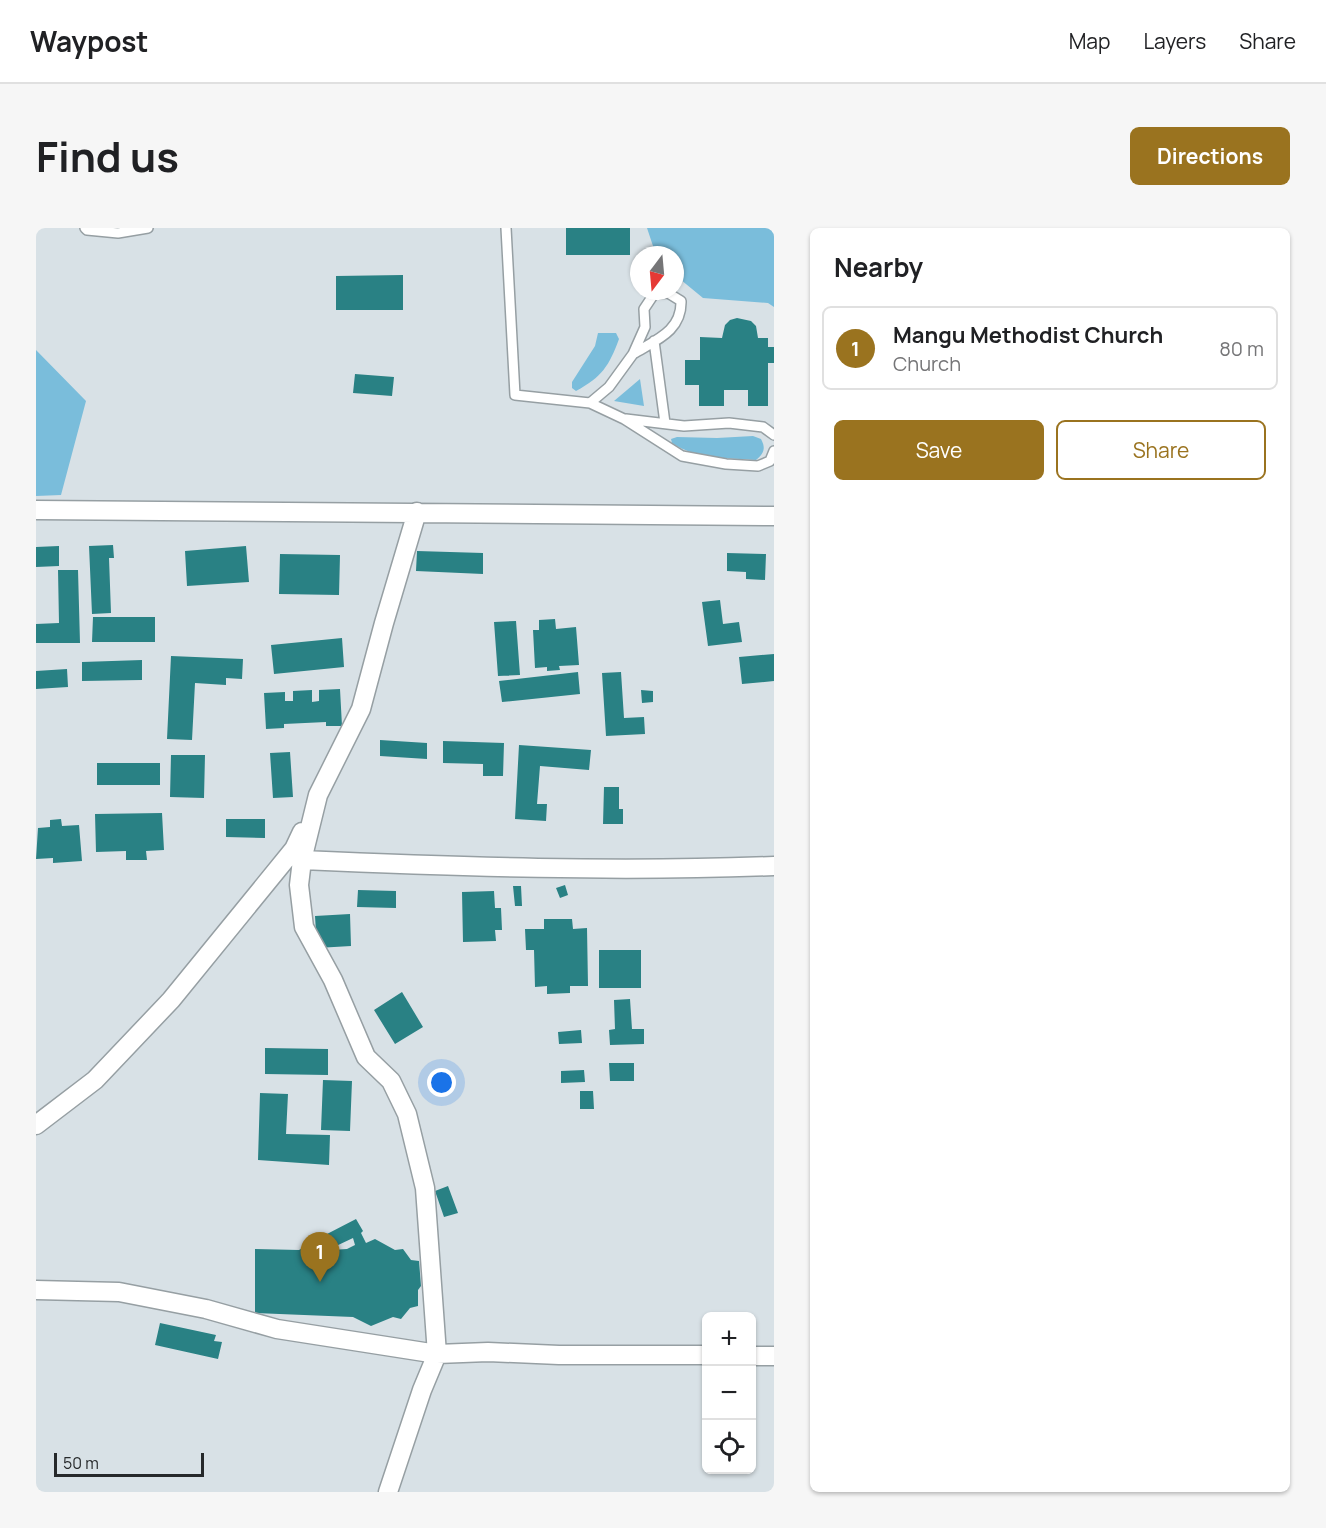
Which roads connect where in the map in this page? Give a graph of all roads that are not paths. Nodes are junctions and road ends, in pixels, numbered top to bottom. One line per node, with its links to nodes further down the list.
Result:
1 (85, 228): 2 (lane)
2 (148, 228)
3 (506, 228): 6 (lane)
4 (654, 341): 5 (lane); 5 (lane); 8 (lane)
5 (633, 354): 6 (lane)
6 (590, 402): 7 (lane)
7 (624, 419): 8 (lane); 10 (lane)
8 (665, 423): 9 (lane)
9 (774, 435)
10 (774, 451)
11 (36, 510): 12 (street)
12 (417, 512): 13 (street); 14 (street)
13 (774, 516)
14 (318, 795): 15 (street); 17 (street)
15 (302, 860): 16 (street); 19 (street)
16 (774, 866)
17 (36, 1125)
18 (36, 1290): 19 (street)
19 (437, 1354): 20 (street); 23 (street)
20 (702, 1355)
21 (756, 1356): 22 (street)
22 (774, 1356)
23 (388, 1492)

